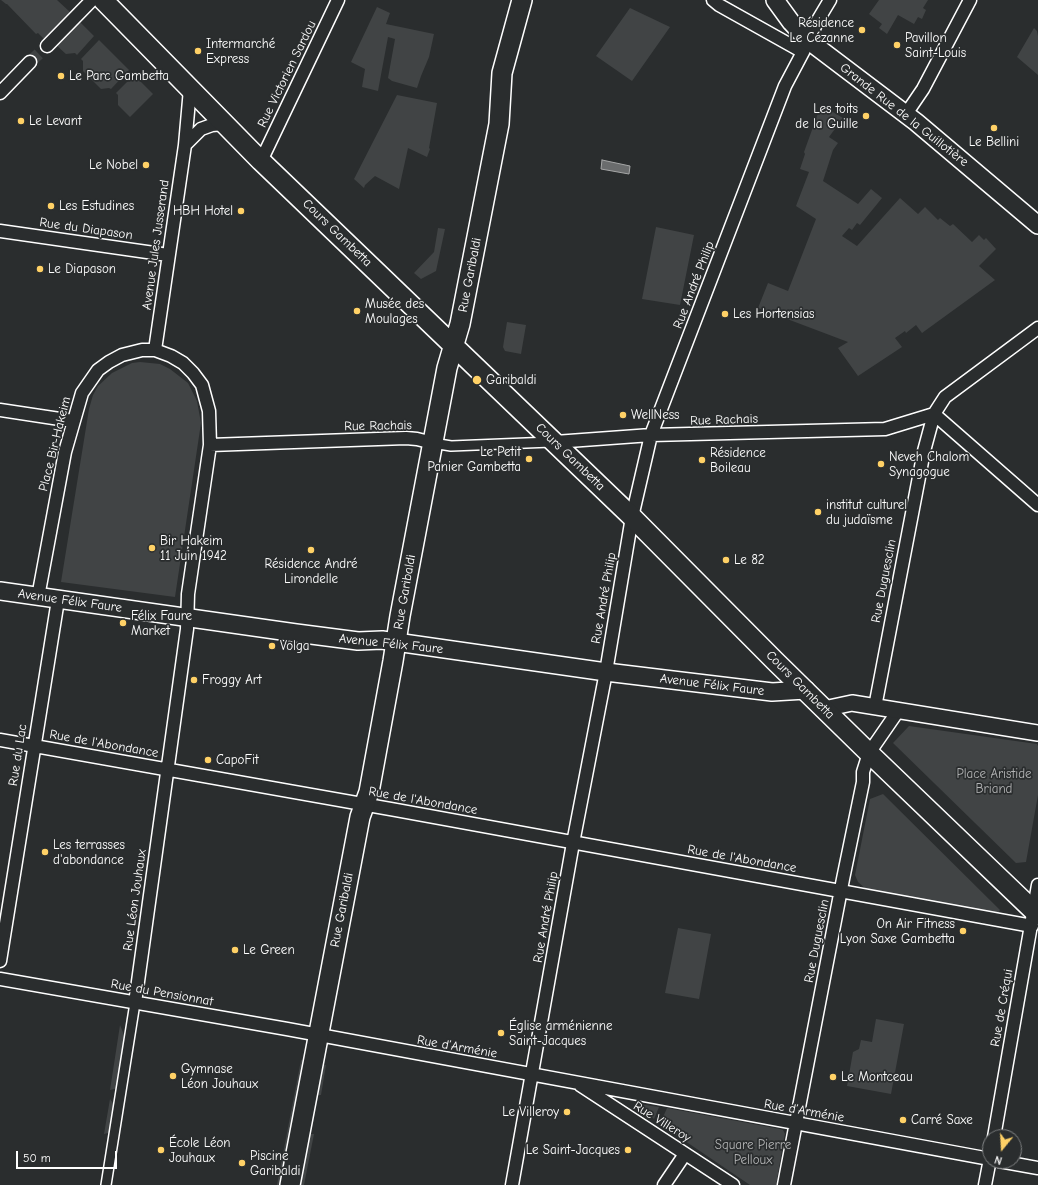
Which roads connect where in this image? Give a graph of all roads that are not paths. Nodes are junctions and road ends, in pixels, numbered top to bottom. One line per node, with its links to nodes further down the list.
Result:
1 (92, 0): 9 (street)
2 (102, 0): 12 (main road, Cours Gambetta)
3 (338, 0): 17 (street, Rue Victorien Sardou)
4 (522, 0): 22 (main road, Rue Garibaldi)
5 (714, 0): 10 (street, Grande Rue de la Guillotière)
6 (775, 0): 10 (main road, Grande Rue de la Guillotière)
7 (830, 0): 10 (street, Rue André Philip)
8 (970, 0): 14 (street)
9 (47, 46)
10 (806, 46): 14 (main road, Grande Rue de la Guillotière); 27 (street, Rue André Philip)
11 (30, 62): 13 (street)
12 (190, 89): 15 (main road, Cours Gambetta); 16 (street, Avenue Jules Jusserand)
13 (0, 93)
14 (906, 114): 18 (main road, Grande Rue de la Guillotière)
15 (224, 124): 16 (street); 17 (main road, Cours Gambetta)
16 (185, 145): 20 (street, Avenue Jules Jusserand)
17 (261, 161): 22 (main road, Cours Gambetta)
18 (1038, 225)
19 (0, 231): 20 (street, Rue du Diapason)
20 (168, 255): 23 (street, Avenue Jules Jusserand)
21 (1038, 328): 25 (street)
22 (454, 346): 28 (main road, Rue Garibaldi); 29 (main road, Cours Gambetta)
23 (155, 350): 26 (street, Place Bir-Hakeim); 30 (street, Place Bir-Hakeim)
24 (0, 410): 26 (street)
25 (934, 414): 27 (street, Rue Rachais); 31 (street); 40 (street, Rue Duguesclin)
26 (73, 421): 34 (street, Place Bir-Hakeim)
27 (651, 435): 29 (street, Rue Rachais); 32 (street, Rue André Philip)
28 (433, 442): 29 (street, Rue Rachais); 30 (street, Rue Rachais); 37 (main road, Rue Garibaldi)
29 (555, 442): 32 (main road, Cours Gambetta)
30 (210, 444): 36 (street, Place Bir-Hakeim)
31 (1038, 506)
32 (632, 517): 38 (street, Rue André Philip); 39 (main road, Cours Gambetta)
33 (0, 591): 34 (main road, Avenue Félix Faure)
34 (38, 597): 35 (main road, Avenue Félix Faure)
35 (58, 600): 36 (main road, Avenue Félix Faure); 45 (street, Rue du Lac)
36 (188, 618): 37 (main road, Avenue Félix Faure); 47 (street, Rue Léon Jouhaux)
37 (396, 642): 38 (main road, Avenue Félix Faure); 48 (main road, Rue Garibaldi)
38 (606, 672): 39 (main road, Avenue Félix Faure); 49 (street, Rue André Philip)
39 (806, 690): 41 (main road, Cours Gambetta)
40 (875, 707): 41 (street); 42 (street)
41 (824, 709): 46 (main road, Cours Gambetta)
42 (898, 711): 43 (street); 46 (street, Rue Duguesclin)
43 (1038, 733)
44 (0, 740): 45 (street, Rue de l'Abondance)
45 (34, 746): 47 (street, Rue de l'Abondance); 53 (street, Rue du Lac)
46 (869, 753): 51 (street, Rue Duguesclin); 52 (main road, Cours Gambetta)
47 (167, 770): 48 (street, Rue de l'Abondance); 55 (street, Rue Léon Jouhaux)
48 (364, 804): 49 (street, Rue de l'Abondance); 56 (main road, Rue Garibaldi)
49 (573, 843): 51 (street, Rue de l'Abondance); 57 (street, Rue André Philip)
50 (1038, 885): 52 (street, Rue de Créqui)
51 (840, 891): 52 (street); 61 (street, Rue Duguesclin)
52 (1035, 917): 62 (street, Rue de Créqui)
53 (0, 961)
54 (0, 979): 55 (street, Rue du Pensionnat)
55 (135, 1003): 56 (street, Rue du Pensionnat); 68 (street, Rue Léon Jouhaux)
56 (320, 1036): 57 (street, Rue d’Arménie); 69 (main road, Rue Garibaldi)
57 (532, 1075): 58 (street, Rue d’Arménie); 70 (street, Rue André Philip)
58 (576, 1083): 59 (street, Rue d’Arménie); 60 (street, Rue Villeroy)
59 (612, 1090): 60 (street); 61 (street, Rue d’Arménie)
60 (610, 1105): 63 (street, Rue Villeroy)
61 (796, 1124): 64 (street, Rue d’Arménie); 73 (street, Rue Duguesclin)
62 (995, 1129)
63 (685, 1154): 71 (street); 72 (street, Rue Villeroy)
64 (982, 1158)
65 (1022, 1165): 66 (street)
66 (1038, 1168)
67 (988, 1169): 74 (street)
68 (106, 1185)
69 (290, 1185)
70 (512, 1185)
71 (664, 1185)
72 (733, 1185)
73 (784, 1185)
74 (985, 1185)

